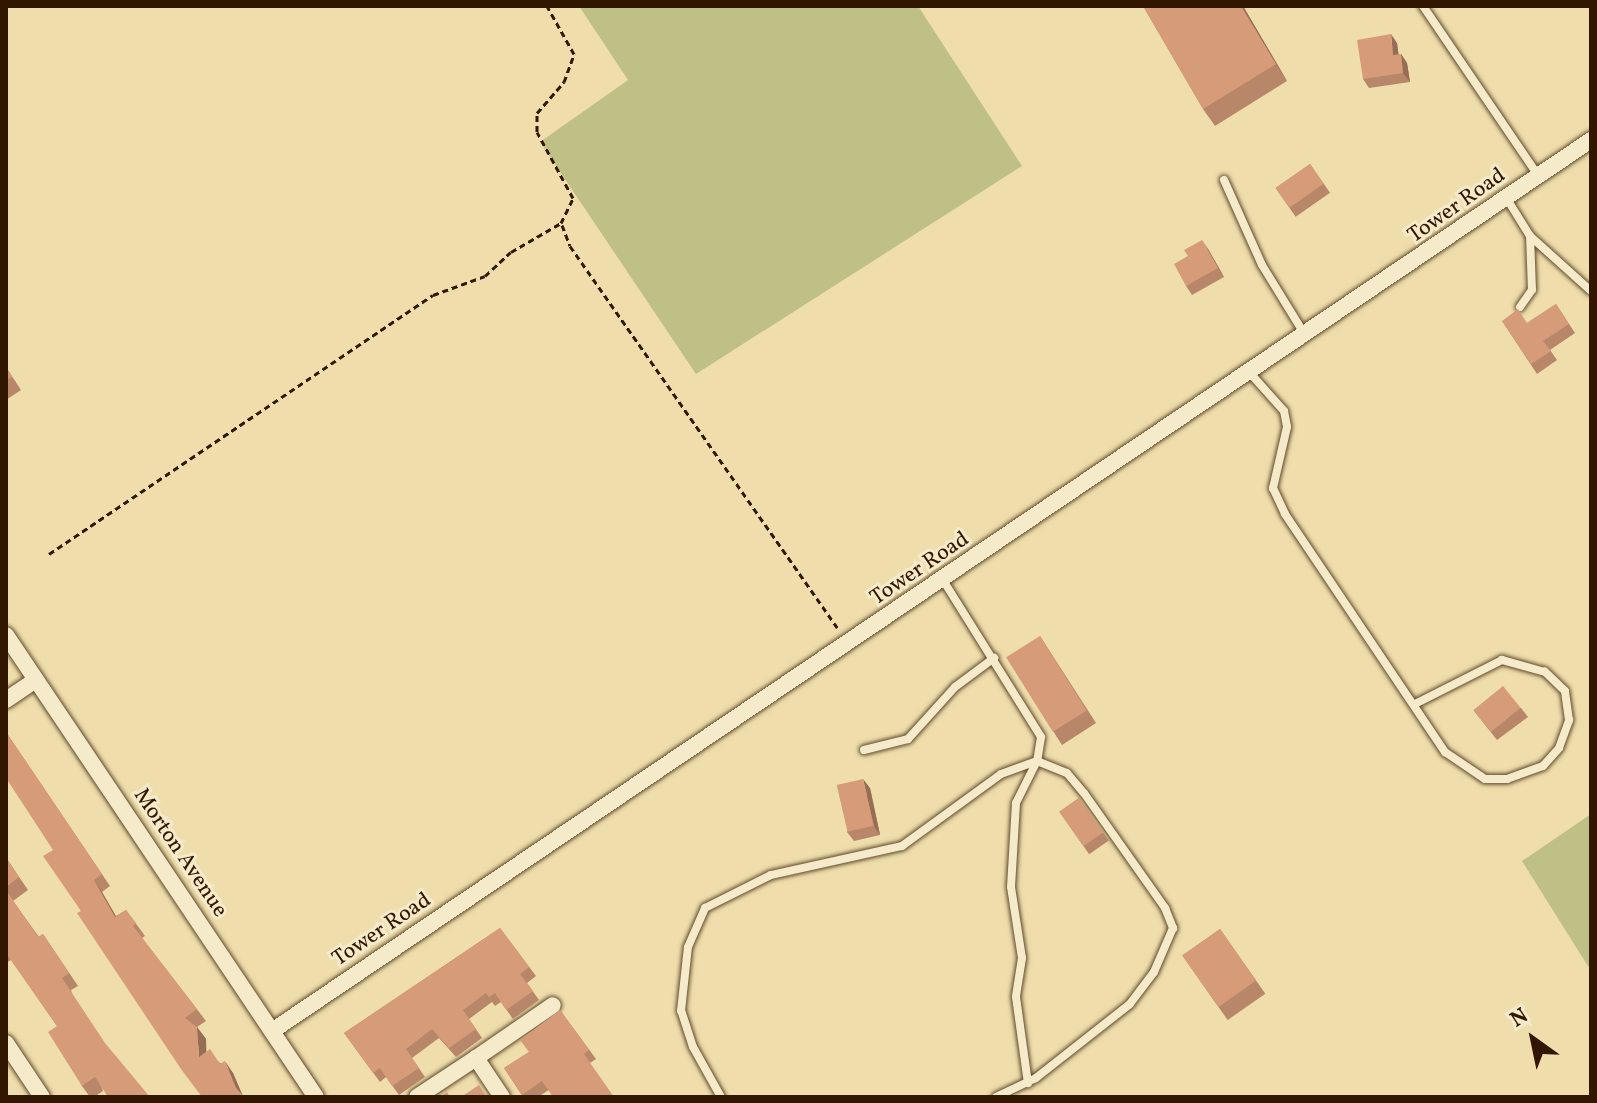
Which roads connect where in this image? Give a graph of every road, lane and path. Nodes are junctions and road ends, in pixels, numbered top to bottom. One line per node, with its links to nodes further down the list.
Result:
1 (547, 6): 7 (path)
2 (1423, 6): 4 (lane)
3 (1591, 140): 4 (street, Tower Road)
4 (1539, 176): 6 (street, Tower Road)
5 (1224, 180): 11 (lane)
6 (1507, 199): 8 (lane); 11 (street, Tower Road)
7 (561, 223): 13 (path); 16 (path)
8 (1530, 236): 9 (lane); 10 (lane)
9 (1591, 291)
10 (1520, 307)
11 (1306, 336): 12 (street, Tower Road)
12 (1250, 373): 14 (street, Tower Road); 20 (lane)
13 (49, 554)
14 (943, 580): 16 (street, Tower Road); 17 (lane)
15 (6, 635): 18 (street, Morton Avenue)
16 (848, 644): 24 (street, Tower Road)
17 (994, 658): 21 (lane); 22 (lane)
18 (36, 680): 19 (street); 24 (street, Morton Avenue)
19 (6, 700)
20 (1415, 704): 20 (lane)
21 (864, 750)
22 (1037, 761): 27 (lane); 27 (lane); 32 (lane)
23 (553, 1005): 26 (street)
24 (272, 1031): 29 (street, Morton Avenue)
25 (6, 1043): 28 (street)
26 (476, 1058): 30 (street); 31 (street)
27 (1028, 1083): 33 (lane)
28 (42, 1097)
29 (316, 1097)
30 (417, 1097)
31 (502, 1097)
32 (721, 1097)
33 (996, 1097)

